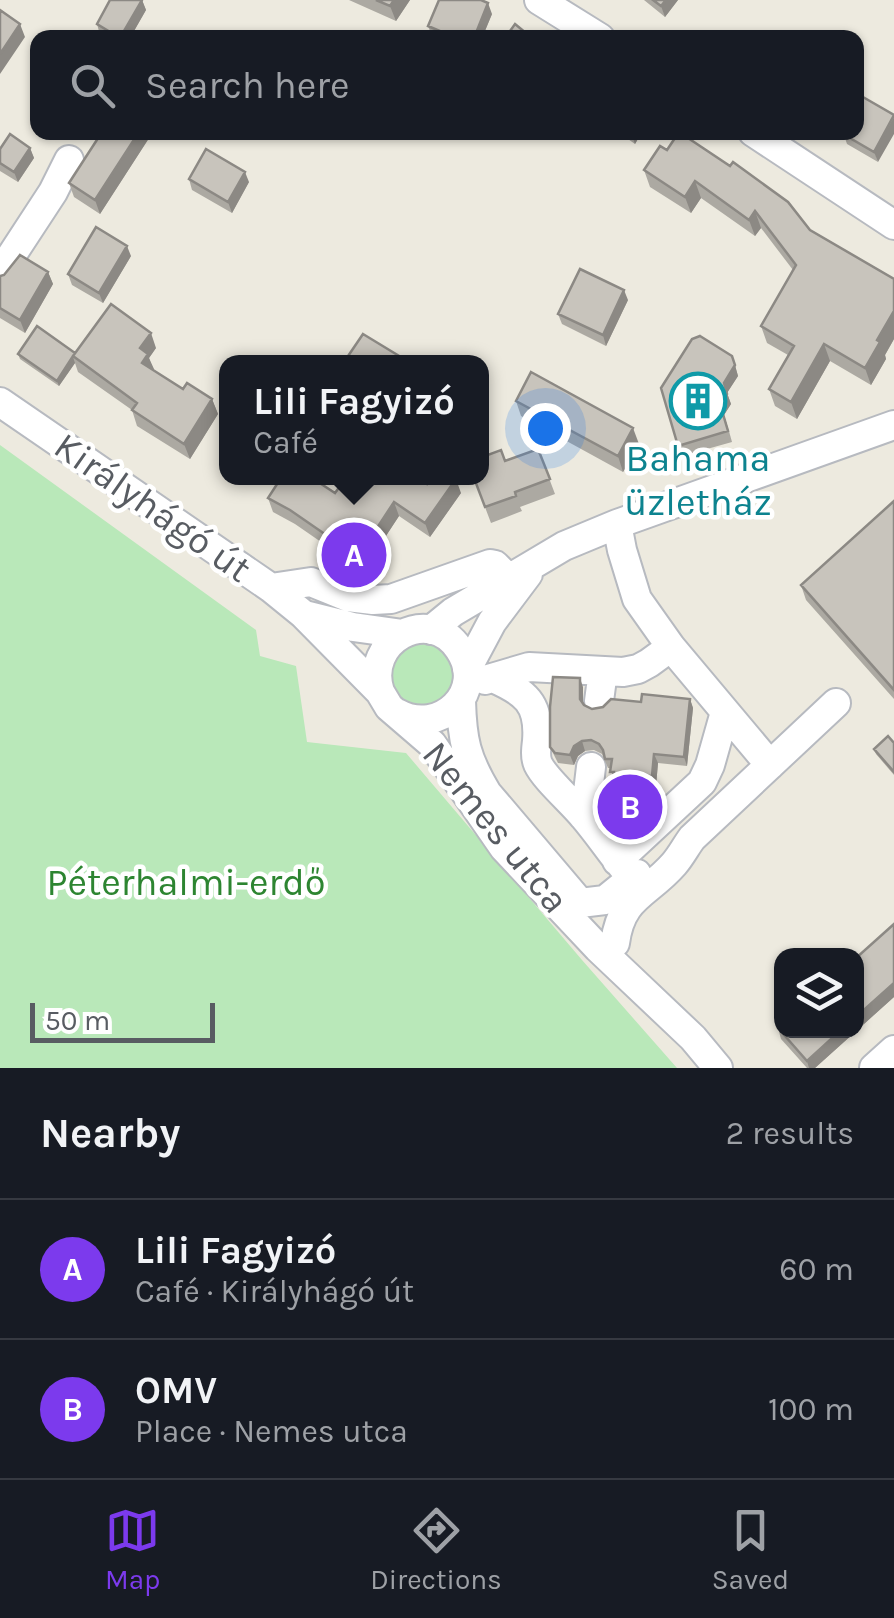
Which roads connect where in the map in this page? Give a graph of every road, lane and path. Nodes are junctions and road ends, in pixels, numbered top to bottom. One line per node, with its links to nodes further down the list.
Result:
1 (540, 0): 2 (street)
2 (587, 30)
3 (765, 140): 5 (street)
4 (69, 160): 6 (street)
5 (894, 225)
6 (0, 273)
7 (0, 402): 12 (street, Királyhágó út)
8 (894, 426): 9 (street)
9 (617, 524): 10 (street); 15 (street)
10 (538, 561): 11 (street); 17 (street)
11 (509, 579): 12 (street); 14 (street)
12 (271, 588): 13 (street, Királyhágó út)
13 (304, 614): 14 (street, Királyhágó út); 19 (street, Királyhágó út)
14 (417, 632): 17 (street); 19 (street)
15 (671, 646): 16 (street); 21 (street)
16 (602, 671): 17 (street); 18 (street)
17 (471, 685): 19 (street, Nemes utca); 24 (street); 27 (street, Nemes utca)
18 (598, 701)
19 (388, 702): 29 (street, Nemes utca)
20 (836, 704): 22 (street)
21 (725, 712): 22 (street); 26 (street)
22 (770, 765): 25 (street)
23 (590, 767): 24 (street)
24 (598, 818): 26 (street)
25 (692, 838): 26 (street); 28 (street)
26 (625, 870): 27 (street)
27 (580, 903): 28 (street, Nemes utca)
28 (614, 943): 29 (street, Nemes utca)
29 (647, 996): 31 (street, Nemes utca)
30 (894, 1050): 32 (street)
31 (718, 1068)
32 (874, 1068)

